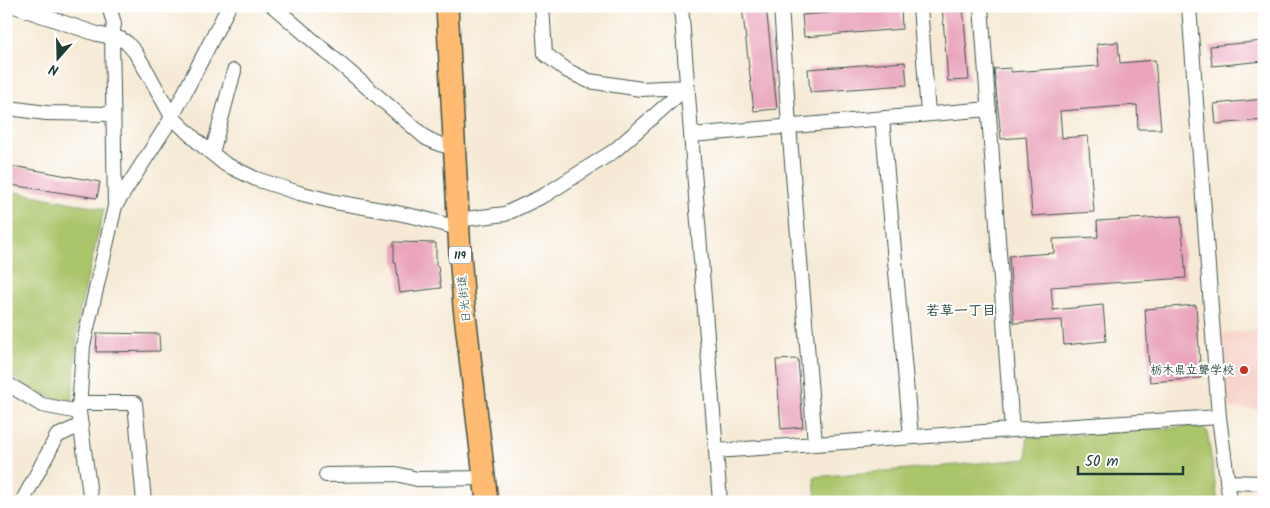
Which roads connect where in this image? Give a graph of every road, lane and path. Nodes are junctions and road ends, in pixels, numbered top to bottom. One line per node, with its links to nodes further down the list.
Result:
1 (109, 6): 12 (street)
2 (229, 6): 19 (street)
3 (273, 6): 23 (street)
4 (448, 6): 23 (highway, 日光街道 / 119)
5 (542, 6): 14 (street)
6 (681, 6): 14 (street)
7 (781, 6): 21 (street)
8 (920, 6): 18 (street)
9 (981, 6): 16 (street)
10 (1189, 6): 29 (street)
11 (18, 7): 12 (street)
12 (112, 36): 17 (street); 19 (street)
13 (234, 71): 24 (street)
14 (687, 87): 22 (street); 26 (street)
15 (16, 109): 17 (street)
16 (989, 109): 18 (street); 30 (street)
17 (113, 114): 25 (street)
18 (928, 114): 20 (street)
19 (172, 117): 24 (street); 25 (street)
20 (882, 118): 21 (street); 31 (street)
21 (789, 126): 22 (street); 32 (street)
22 (691, 135): 33 (street)
23 (454, 148): 26 (highway, 日光街道 / 119)
24 (212, 153): 26 (street)
25 (115, 206): 28 (street)
26 (458, 224): 35 (highway, 日光街道 / 119)
27 (6, 383): 28 (street)
28 (80, 414): 38 (street); 39 (street); 40 (street)
29 (1219, 417): 30 (street); 36 (street)
30 (1012, 430): 31 (street)
31 (911, 437): 32 (street)
32 (815, 444): 33 (street)
33 (716, 451): 42 (street)
34 (326, 474): 35 (street)
35 (484, 478): 41 (highway, 日光街道 / 119)
36 (1228, 482): 37 (street); 43 (street)
37 (1264, 483)
38 (22, 502)
39 (91, 502)
40 (144, 502)
41 (487, 502)
42 (720, 502)
43 (1230, 502)

